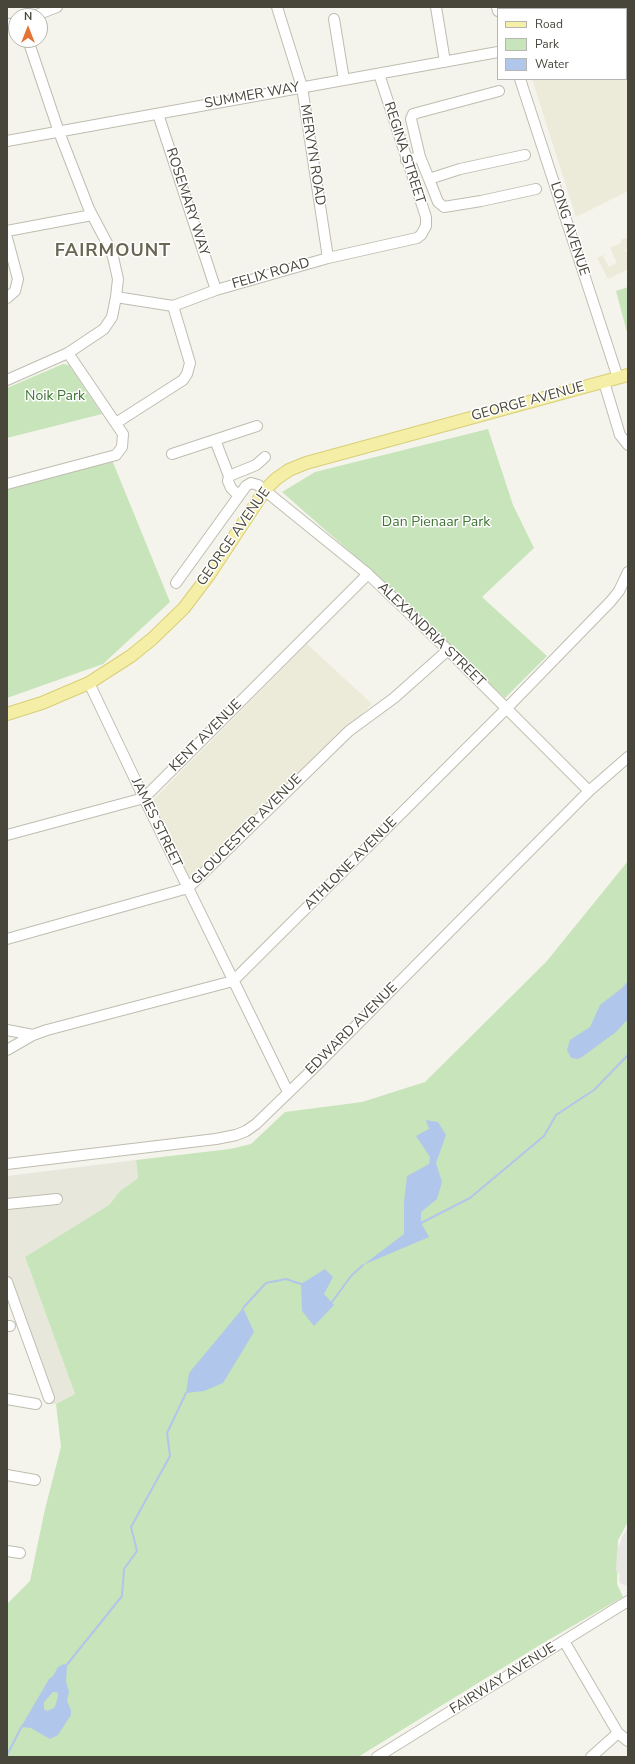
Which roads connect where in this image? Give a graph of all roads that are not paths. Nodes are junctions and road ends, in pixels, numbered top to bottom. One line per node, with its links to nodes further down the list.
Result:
1 (277, 7): 10 (street, MERVYN ROAD)
2 (436, 7): 6 (street)
3 (334, 19): 8 (street)
4 (31, 48): 13 (street)
5 (497, 52): 6 (street, SUMMER WAY)
6 (445, 62): 7 (street, SUMMER WAY)
7 (379, 74): 8 (street, SUMMER WAY); 17 (street, REGINA STREET)
8 (344, 80): 10 (street, SUMMER WAY)
9 (520, 80): 30 (street, LONG AVENUE)
10 (302, 87): 12 (street, SUMMER WAY); 24 (street, MERVYN ROAD)
11 (499, 91): 16 (street)
12 (158, 114): 13 (street, SUMMER WAY); 25 (street, ROSEMARY WAY)
13 (58, 132): 14 (street, SUMMER WAY); 20 (street)
14 (7, 141)
15 (525, 155): 18 (street)
16 (420, 157): 17 (street); 18 (street)
17 (406, 160): 22 (street, REGINA STREET)
18 (429, 179): 19 (street)
19 (536, 189)
20 (92, 215): 21 (street); 26 (street)
21 (7, 231)
22 (424, 231): 24 (street, FELIX ROAD)
23 (7, 238): 27 (street)
24 (328, 258): 25 (street, FELIX ROAD)
25 (216, 290): 28 (street, FELIX ROAD)
26 (116, 297): 28 (street, FELIX ROAD); 29 (street)
27 (7, 298)
28 (173, 306): 33 (street)
29 (68, 353): 31 (street); 33 (street)
30 (623, 377): 32 (main road, GEORGE AVENUE)
31 (7, 380)
32 (604, 382): 36 (street); 41 (main road, GEORGE AVENUE)
33 (116, 423): 40 (street)
34 (257, 426): 35 (street)
35 (216, 440): 37 (street); 39 (street)
36 (628, 445)
37 (172, 454)
38 (265, 457): 39 (street)
39 (229, 476): 42 (street)
40 (7, 484)
41 (265, 490): 42 (street); 44 (street, ALEXANDRIA STREET); 47 (main road, GEORGE AVENUE)
42 (240, 494): 45 (street)
43 (628, 572): 48 (street, ATHLONE AVENUE)
44 (368, 574): 46 (street, ALEXANDRIA STREET); 52 (street, KENT AVENUE)
45 (176, 583)
46 (448, 650): 48 (street, ALEXANDRIA STREET); 54 (street, GLOUCESTER AVENUE)
47 (89, 683): 49 (main road, GEORGE AVENUE); 52 (street, JAMES STREET)
48 (506, 709): 51 (street, ALEXANDRIA STREET); 56 (street, ATHLONE AVENUE)
49 (7, 714)
50 (628, 757): 51 (street, EDWARD AVENUE)
51 (589, 790): 60 (street, EDWARD AVENUE)
52 (144, 798): 53 (street, KENT AVENUE); 54 (street, JAMES STREET)
53 (7, 835)
54 (188, 888): 55 (street, GLOUCESTER AVENUE); 56 (street, JAMES STREET)
55 (7, 939)
56 (233, 981): 58 (street, ATHLONE AVENUE); 60 (street, JAMES STREET)
57 (7, 1030): 58 (street)
58 (33, 1035): 59 (street, ATHLONE AVENUE)
59 (7, 1050)
60 (288, 1092): 61 (street, EDWARD AVENUE)
61 (7, 1164)
62 (57, 1199): 63 (street)
63 (7, 1204)
64 (7, 1282): 65 (street)
65 (49, 1398)
66 (7, 1399): 67 (street)
67 (36, 1404)
68 (7, 1476): 69 (street)
69 (35, 1480)
70 (7, 1551): 71 (street)
71 (20, 1553)
72 (628, 1601): 73 (street, FAIRWAY AVENUE)
73 (564, 1641): 74 (street); 76 (street, FAIRWAY AVENUE)
74 (618, 1733): 75 (street); 77 (street)
75 (628, 1741)
76 (377, 1757)
77 (591, 1757)

